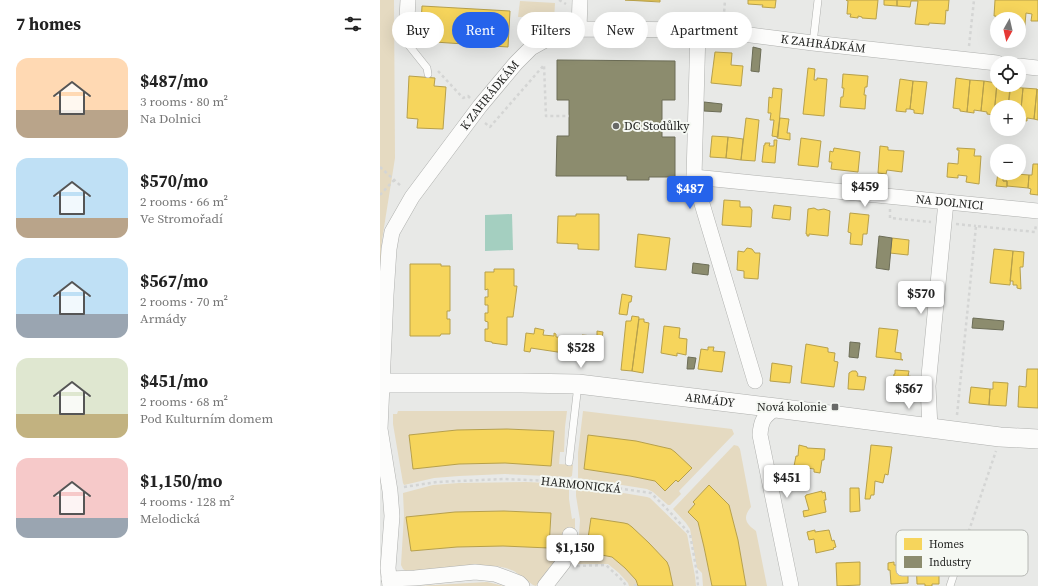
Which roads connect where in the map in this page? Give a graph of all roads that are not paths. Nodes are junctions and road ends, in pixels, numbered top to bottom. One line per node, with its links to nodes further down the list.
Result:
1 (408, 0): 4 (street)
2 (580, 0): 5 (street)
3 (818, 0): 9 (lane)
4 (407, 12)
5 (580, 12)
6 (585, 29): 7 (street, K ZAHRÁDKÁM)
7 (656, 30)
8 (752, 35): 9 (street, K ZAHRÁDKÁM)
9 (813, 43): 13 (street, K ZAHRÁDKÁM)
10 (411, 48): 16 (lane)
11 (531, 48): 21 (street, K ZAHRÁDKÁM)
12 (698, 48): 17 (street)
13 (990, 63)
14 (1026, 67): 15 (street)
15 (1038, 68)
16 (428, 74)
17 (694, 177): 18 (street, NA DOLNICI); 20 (street)
18 (946, 202): 19 (street, NA DOLNICI); 24 (street)
19 (1037, 216)
20 (755, 381)
21 (381, 383): 22 (street, ARMÁDY); 25 (street, K ZAHRÁDKÁM)
22 (578, 384): 23 (street, ARMÁDY); 27 (lane)
23 (776, 408): 24 (street, ARMÁDY); 33 (street)
24 (930, 428): 26 (street, ARMÁDY)
25 (380, 429): 29 (street, K ZAHRÁDKÁM)
26 (1038, 439)
27 (568, 462)
28 (570, 535): 32 (street)
29 (387, 575): 31 (street)
30 (953, 576): 34 (lane)
31 (522, 586)
32 (545, 586)
33 (791, 586)
34 (950, 586)

